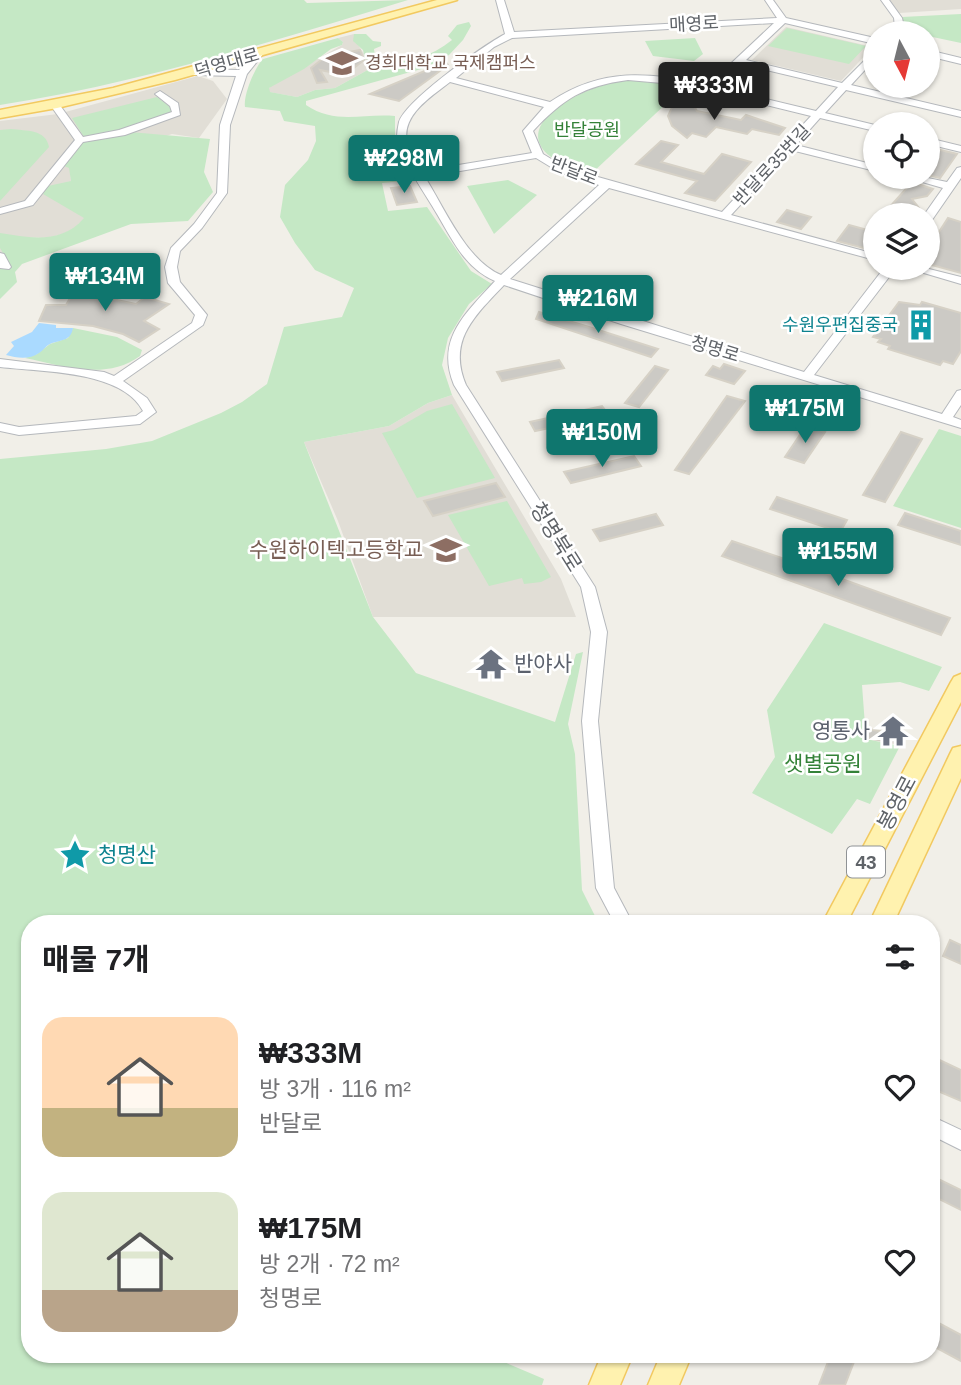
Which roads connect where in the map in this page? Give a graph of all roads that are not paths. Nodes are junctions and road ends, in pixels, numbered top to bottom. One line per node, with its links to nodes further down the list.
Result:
1 (451, 0): 9 (main road, 덕영대로)
2 (500, 0): 7 (street)
3 (769, 0): 5 (street)
4 (885, 0): 6 (street)
5 (783, 20): 7 (street, 매영로); 8 (street, 매영로); 11 (street)
6 (899, 21)
7 (510, 35): 16 (street, 청명로)
8 (863, 38)
9 (259, 54): 14 (main road, 덕영대로); 15 (street)
10 (940, 56): 12 (street)
11 (739, 61): 17 (street); 18 (street)
12 (961, 61)
13 (863, 66): 17 (street, 반달로35번길)
14 (194, 72): 15 (street); 20 (main road, 덕영대로)
15 (242, 73): 47 (street)
16 (449, 79): 21 (street); 33 (street, 청명로)
17 (845, 86): 23 (street, 반달로35번길); 24 (street)
18 (710, 88): 21 (street, 반달로); 23 (street, 반달로)
19 (160, 94): 26 (street)
20 (56, 106): 22 (main road, 덕영대로); 26 (street)
21 (552, 106): 30 (street, 반달로)
22 (0, 114)
23 (819, 114): 25 (street, 반달로); 28 (street, 반달로35번길)
24 (961, 114)
25 (863, 125)
26 (80, 140): 38 (street)
27 (940, 144): 29 (street)
28 (789, 146): 31 (street); 39 (street, 반달로35번길)
29 (961, 149)
30 (537, 155): 33 (street); 34 (street, 반달로)
31 (863, 165)
32 (961, 170): 36 (street)
33 (419, 175): 43 (street, 청명로)
34 (607, 184): 39 (street, 반달로); 43 (street, 청명북로)
35 (940, 185): 36 (street)
36 (948, 187): 37 (street)
37 (938, 203)
38 (0, 211)
39 (724, 216): 40 (street, 반달로)
40 (863, 254)
41 (940, 275): 44 (street)
42 (881, 280): 46 (street)
43 (504, 281): 46 (street, 청명로); 54 (street, 청명북로)
44 (961, 281)
45 (0, 363): 47 (street)
46 (807, 376): 49 (street, 청명로)
47 (115, 381): 51 (street)
48 (961, 394): 49 (street)
49 (946, 419): 50 (street, 청명로)
50 (961, 424)
51 (0, 427)
52 (961, 682): 55 (main road, 봉영로 / 43)
53 (961, 754): 56 (main road, 봉영로 / 43)
54 (620, 915)
55 (839, 915)
56 (885, 915)
57 (940, 1130): 58 (street)
58 (961, 1140)
59 (614, 1363): 61 (main road)
60 (673, 1363): 62 (main road)
61 (604, 1385)
62 (663, 1385)

